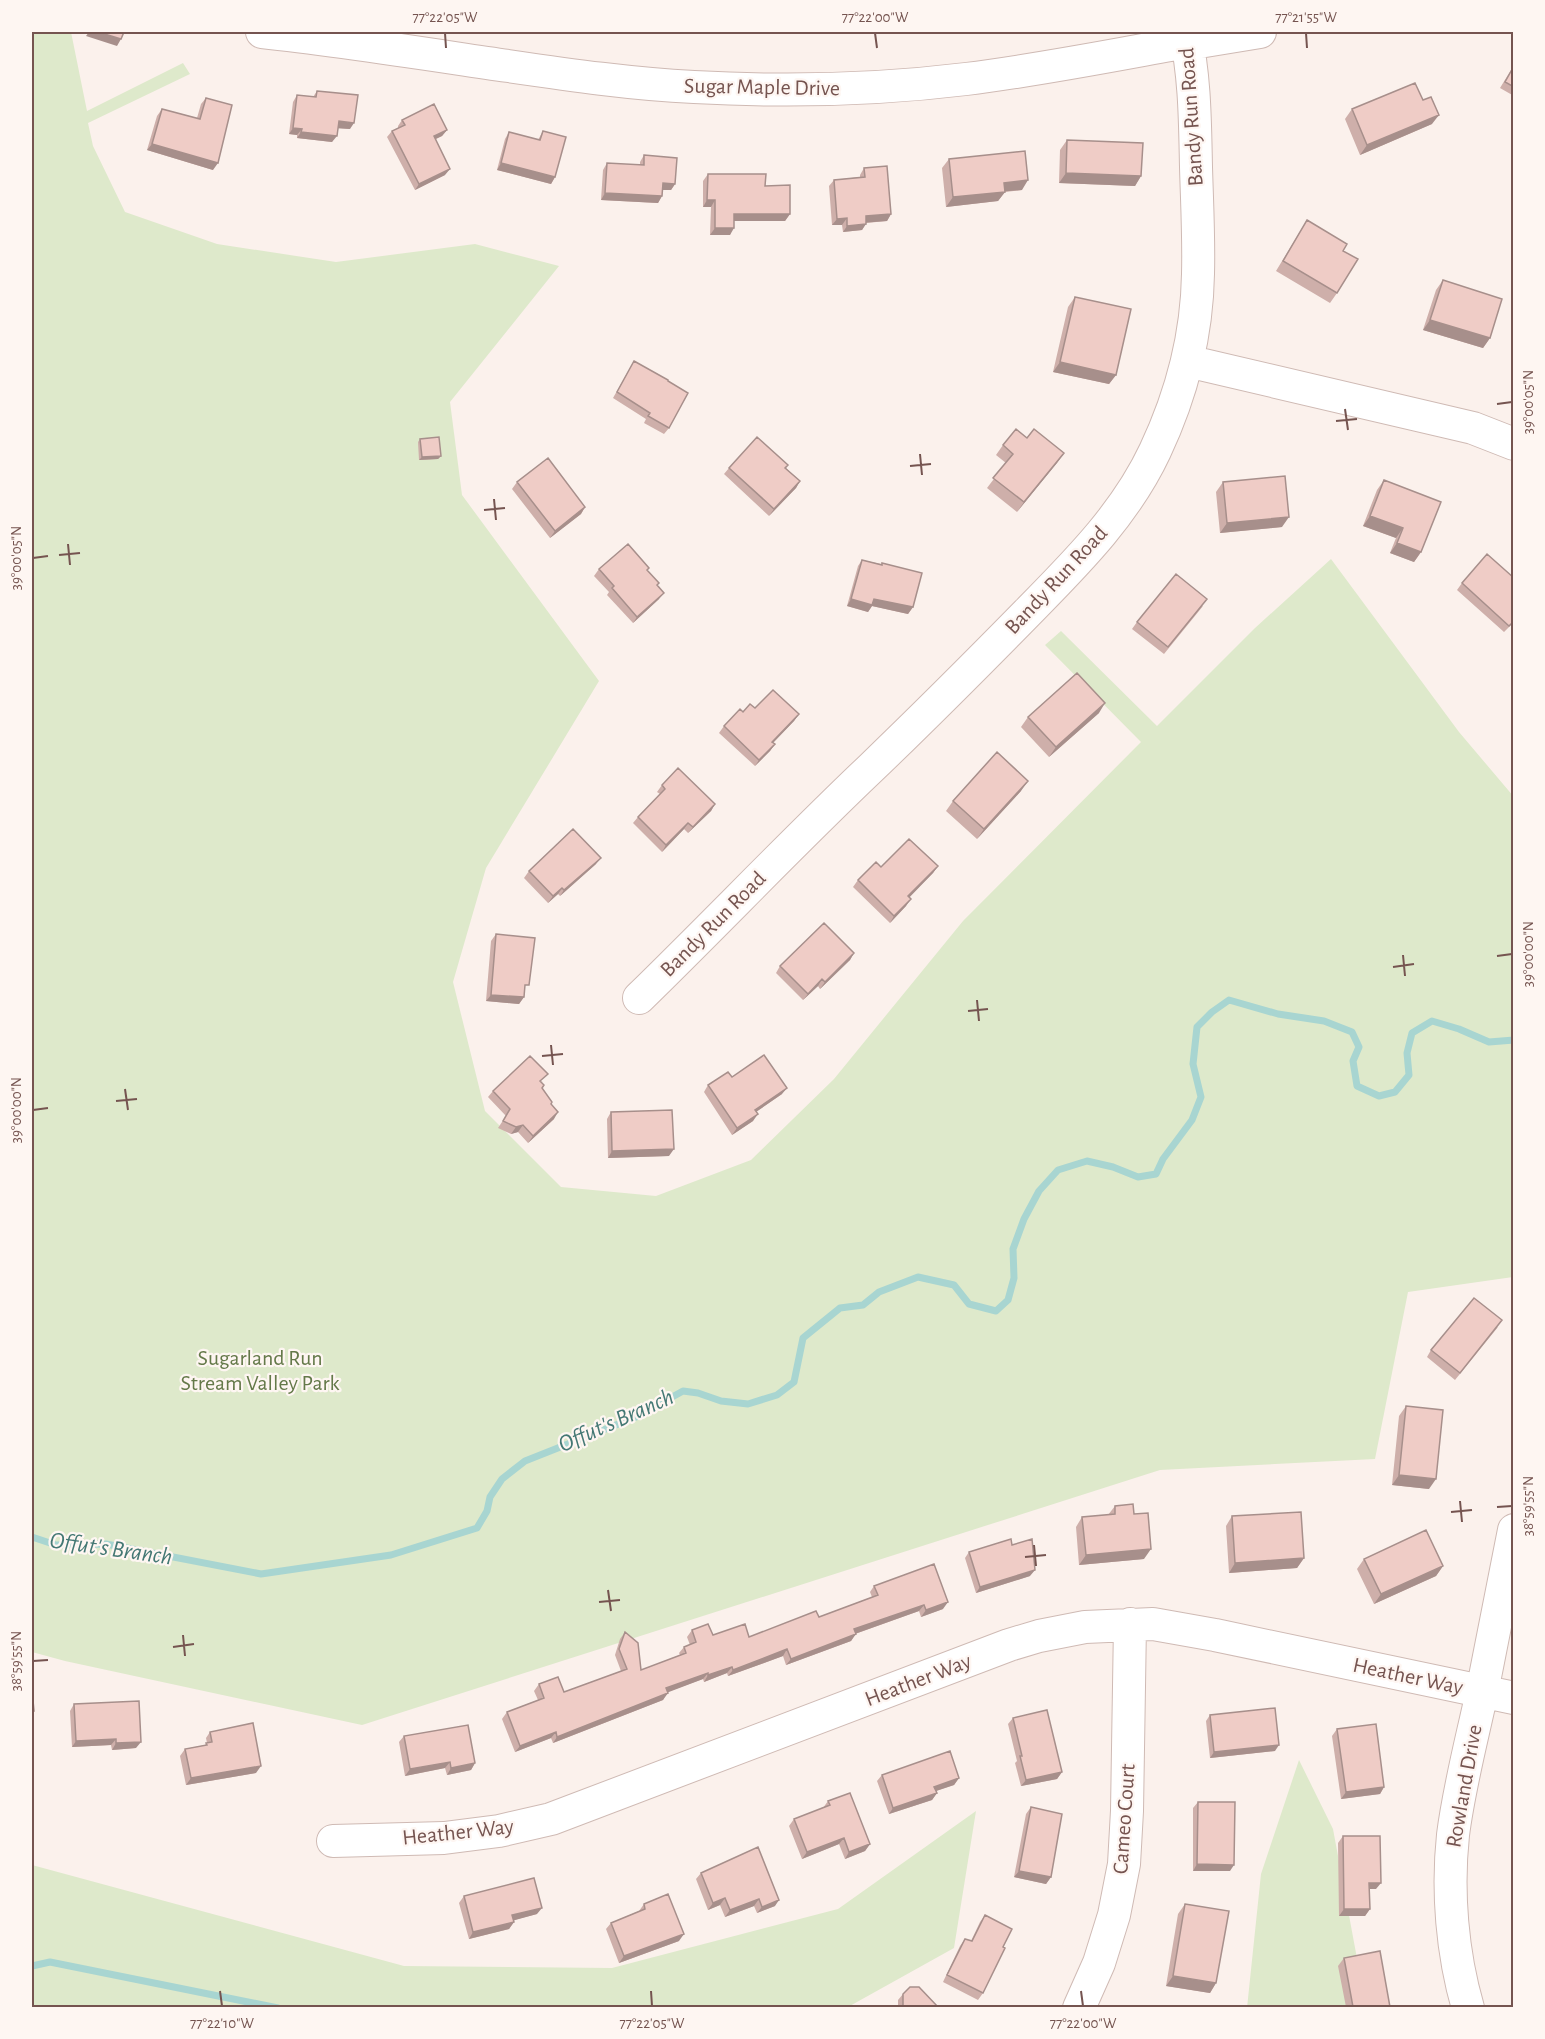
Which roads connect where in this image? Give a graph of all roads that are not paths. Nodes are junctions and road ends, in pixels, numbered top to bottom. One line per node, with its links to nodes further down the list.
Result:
1 (262, 32): 3 (street, Sugar Maple Drive)
2 (1260, 32): 3 (street, Sugar Maple Drive)
3 (1186, 37): 4 (street, Bandy Run Road)
4 (1187, 361): 5 (street); 6 (street, Bandy Run Road)
5 (1514, 444)
6 (639, 998)
7 (1514, 1530): 9 (street, Rowland Drive)
8 (1130, 1624): 9 (street, Heather Way); 11 (street, Heather Way); 12 (street, Cameo Court)
9 (1482, 1692): 10 (street, Heather Way); 13 (street, Rowland Drive)
10 (1514, 1698)
11 (333, 1841)
12 (1079, 2007)
13 (1468, 2007)

